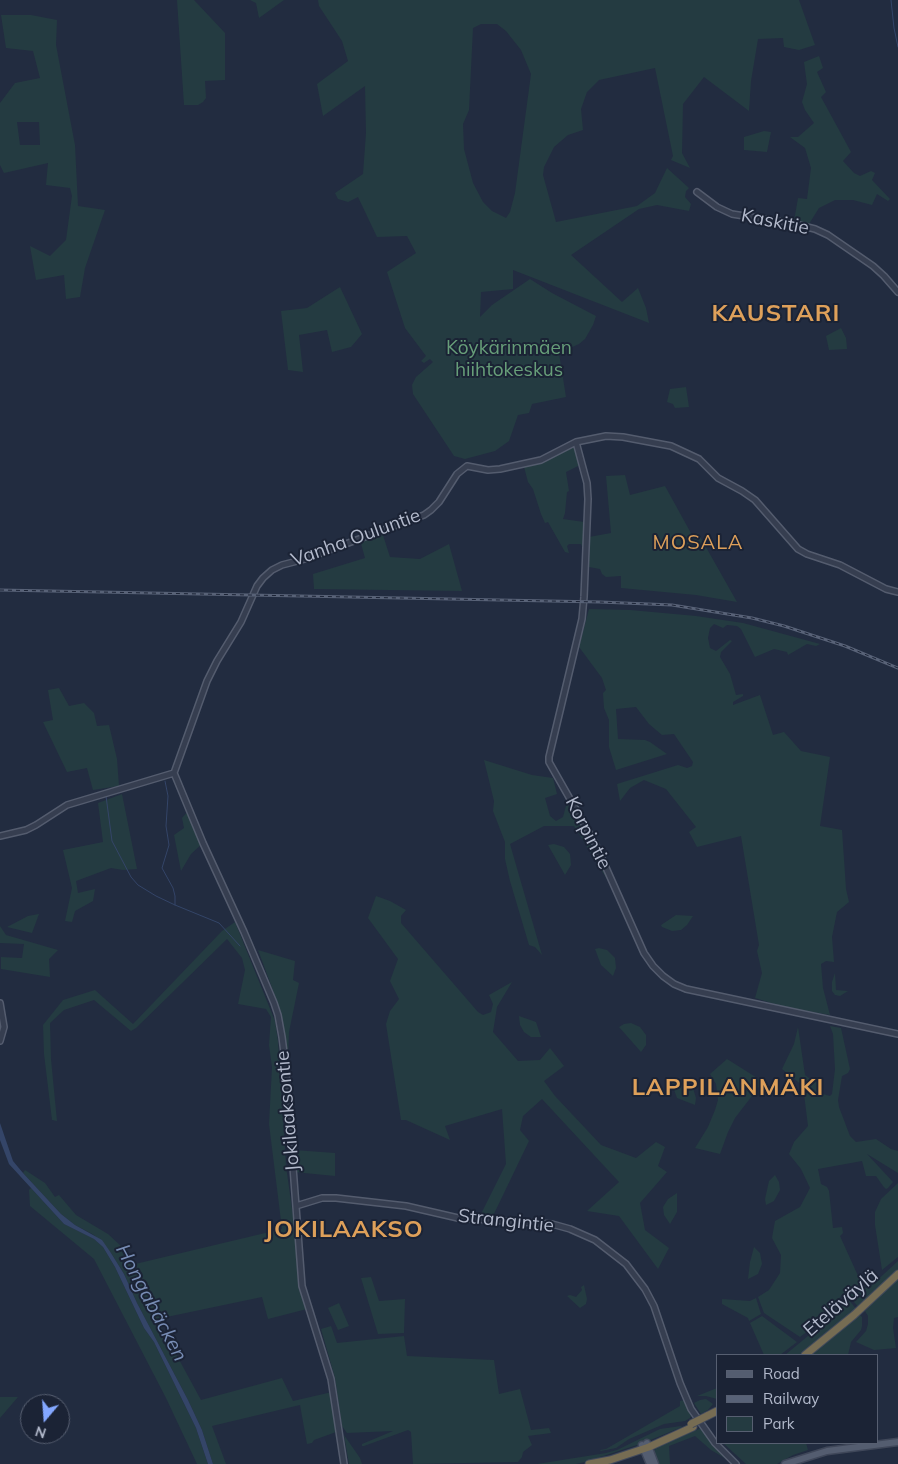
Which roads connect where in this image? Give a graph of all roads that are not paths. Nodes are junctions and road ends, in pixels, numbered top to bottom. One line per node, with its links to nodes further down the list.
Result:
1 (697, 192): 2 (street, Kaskitie)
2 (898, 292)
3 (576, 442): 4 (street, Vanha Ouluntie); 5 (street, Vanha Ouluntie); 8 (street, Korpintie)
4 (898, 592)
5 (174, 773): 6 (street); 10 (street, Jokilaaksontie)
6 (0, 836)
7 (0, 1003): 9 (street)
8 (898, 1034)
9 (0, 1042)
10 (296, 1206): 15 (street, Strangintie); 21 (street, Jokilaaksontie)
11 (898, 1274): 12 (highway, Eteläväylä)
12 (806, 1354)
13 (716, 1414): 17 (highway, bridge)
14 (898, 1442): 19 (main road)
15 (716, 1443)
16 (717, 1444): 24 (street, Strangintie)
17 (646, 1446): 18 (highway); 20 (main road); 22 (highway); 23 (main road)
18 (632, 1454): 20 (main road); 22 (highway)
19 (799, 1459): 25 (main road); 26 (main road)
20 (649, 1461)
21 (344, 1464)
22 (591, 1464)
23 (655, 1464)
24 (736, 1464)
25 (785, 1464)
26 (792, 1464)

